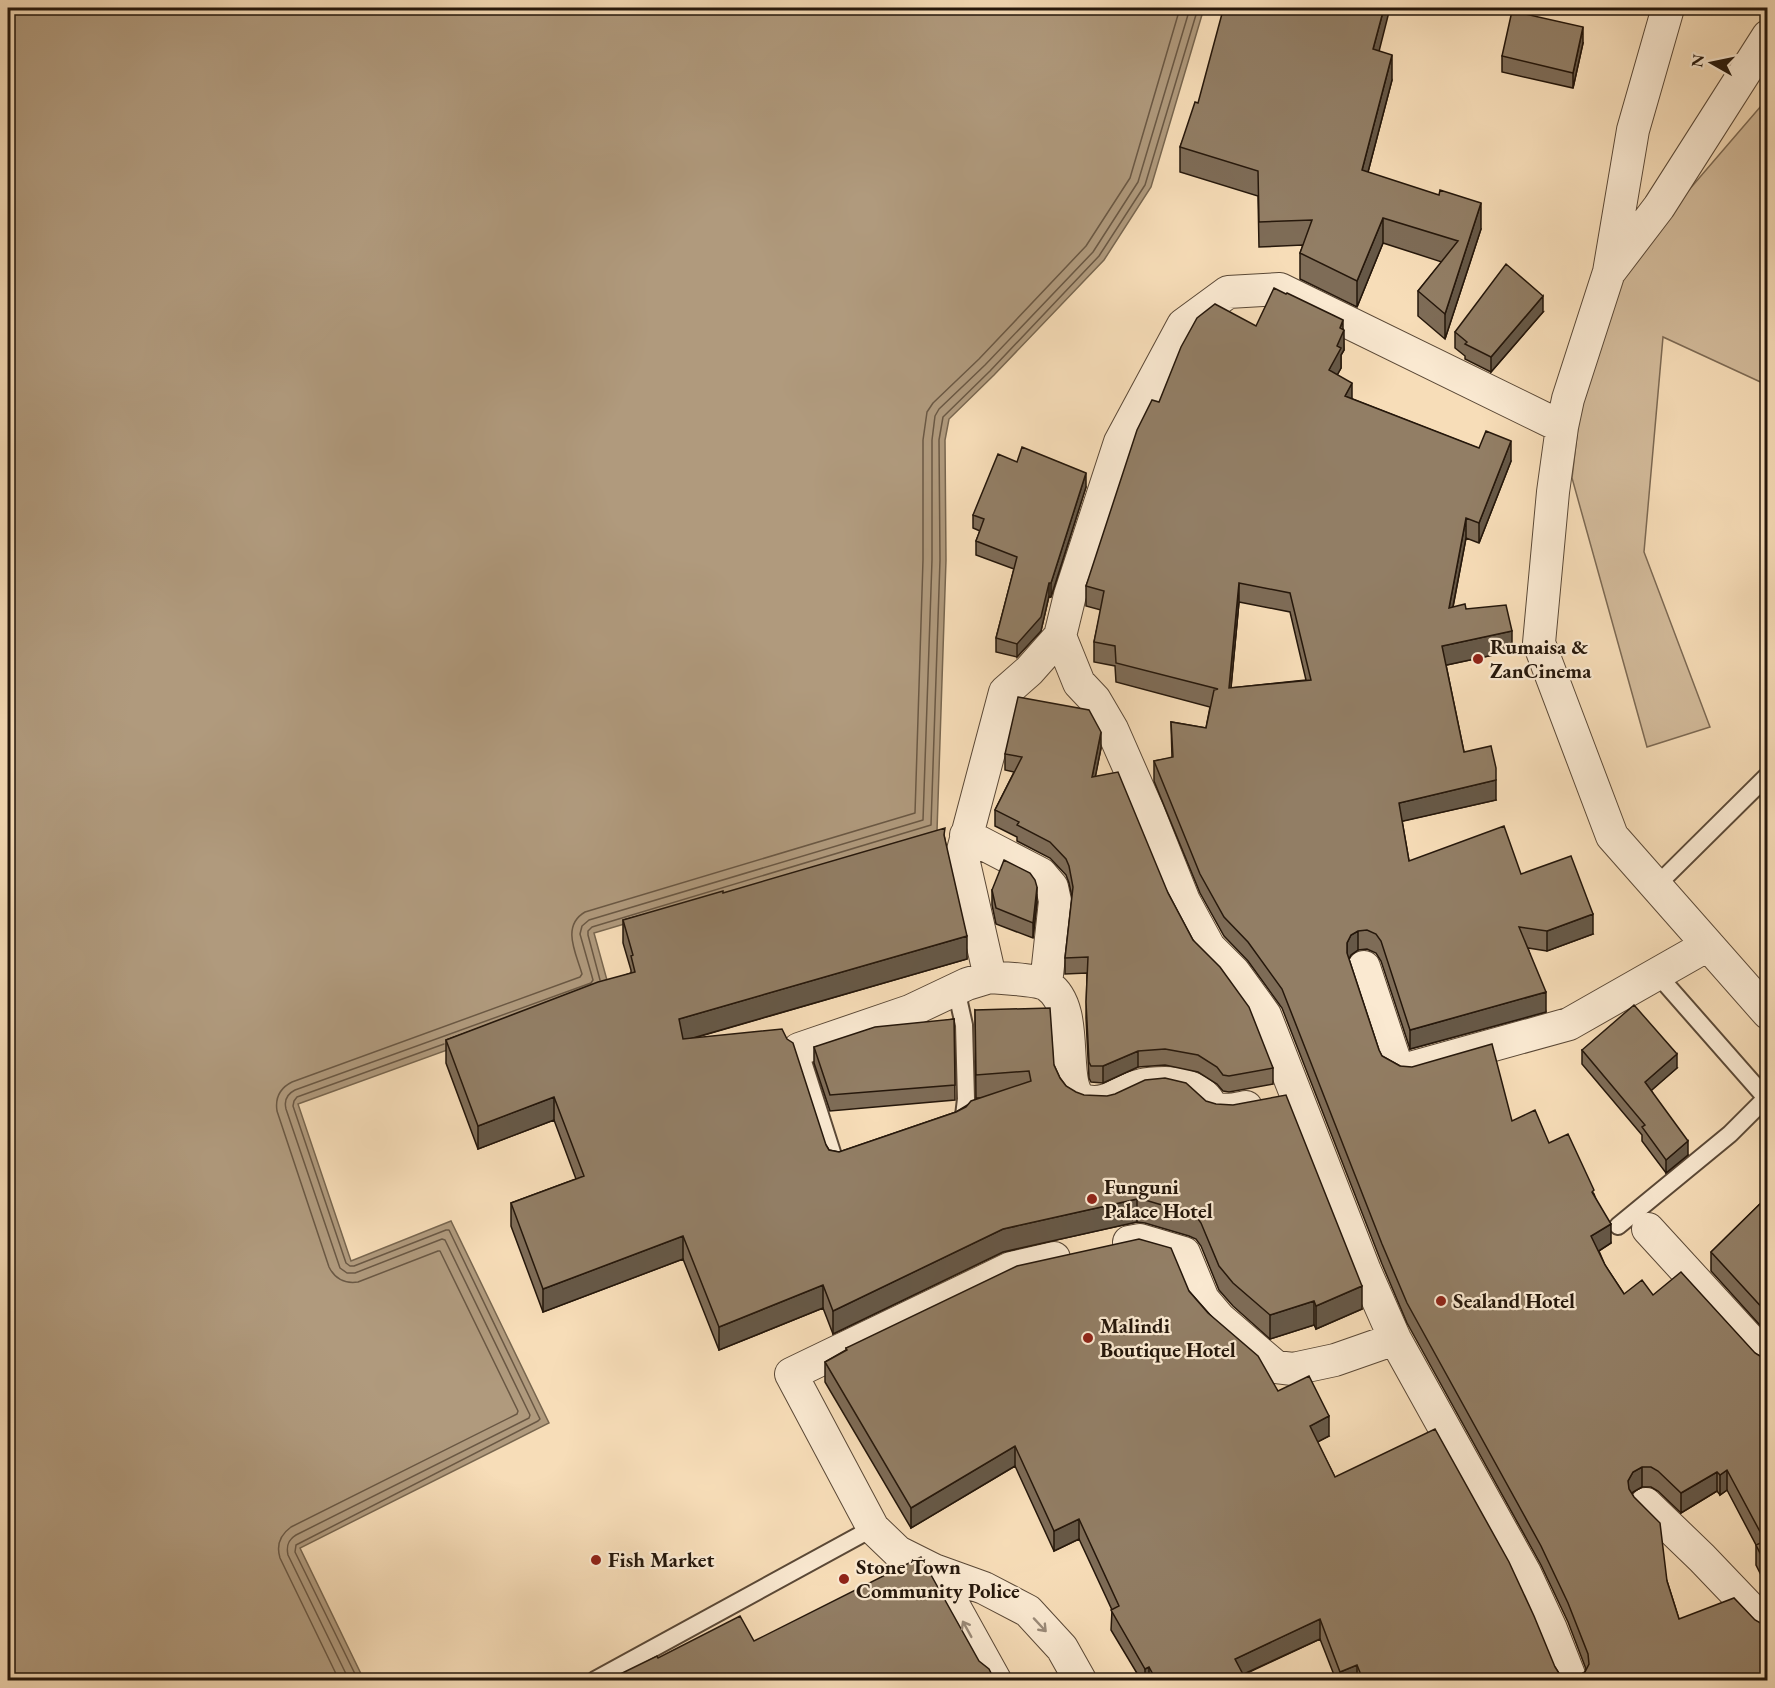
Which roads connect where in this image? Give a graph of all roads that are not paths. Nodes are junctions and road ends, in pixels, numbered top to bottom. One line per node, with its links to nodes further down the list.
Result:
1 (1668, 8): 3 (street)
2 (1767, 36): 3 (street)
3 (1609, 272): 4 (street)
4 (1562, 427): 5 (street); 8 (street)
5 (1059, 636): 7 (street); 18 (street)
6 (1767, 775): 8 (lane)
7 (966, 835): 12 (street); 13 (street)
8 (1656, 886): 9 (street)
9 (1708, 945): 11 (street); 15 (street)
10 (1364, 967): 11 (street)
11 (1657, 974): 17 (lane)
12 (990, 976): 13 (street); 14 (street)
13 (1046, 984): 18 (street)
14 (956, 989): 16 (street); 19 (lane)
15 (1767, 1013)
16 (798, 1049): 20 (lane)
17 (1767, 1097): 21 (lane)
18 (1298, 1098): 23 (street)
19 (942, 1128)
20 (854, 1158)
21 (1617, 1226)
22 (1648, 1229): 24 (street)
23 (1395, 1339): 26 (street); 32 (street)
24 (1767, 1360)
25 (1646, 1504): 28 (street)
26 (873, 1528): 27 (street); 29 (lane)
27 (934, 1570): 30 (street, one-way to 27); 31 (street, one-way to 31)
28 (1767, 1627)
29 (595, 1680)
30 (995, 1680)
31 (1080, 1680)
32 (1571, 1680)

